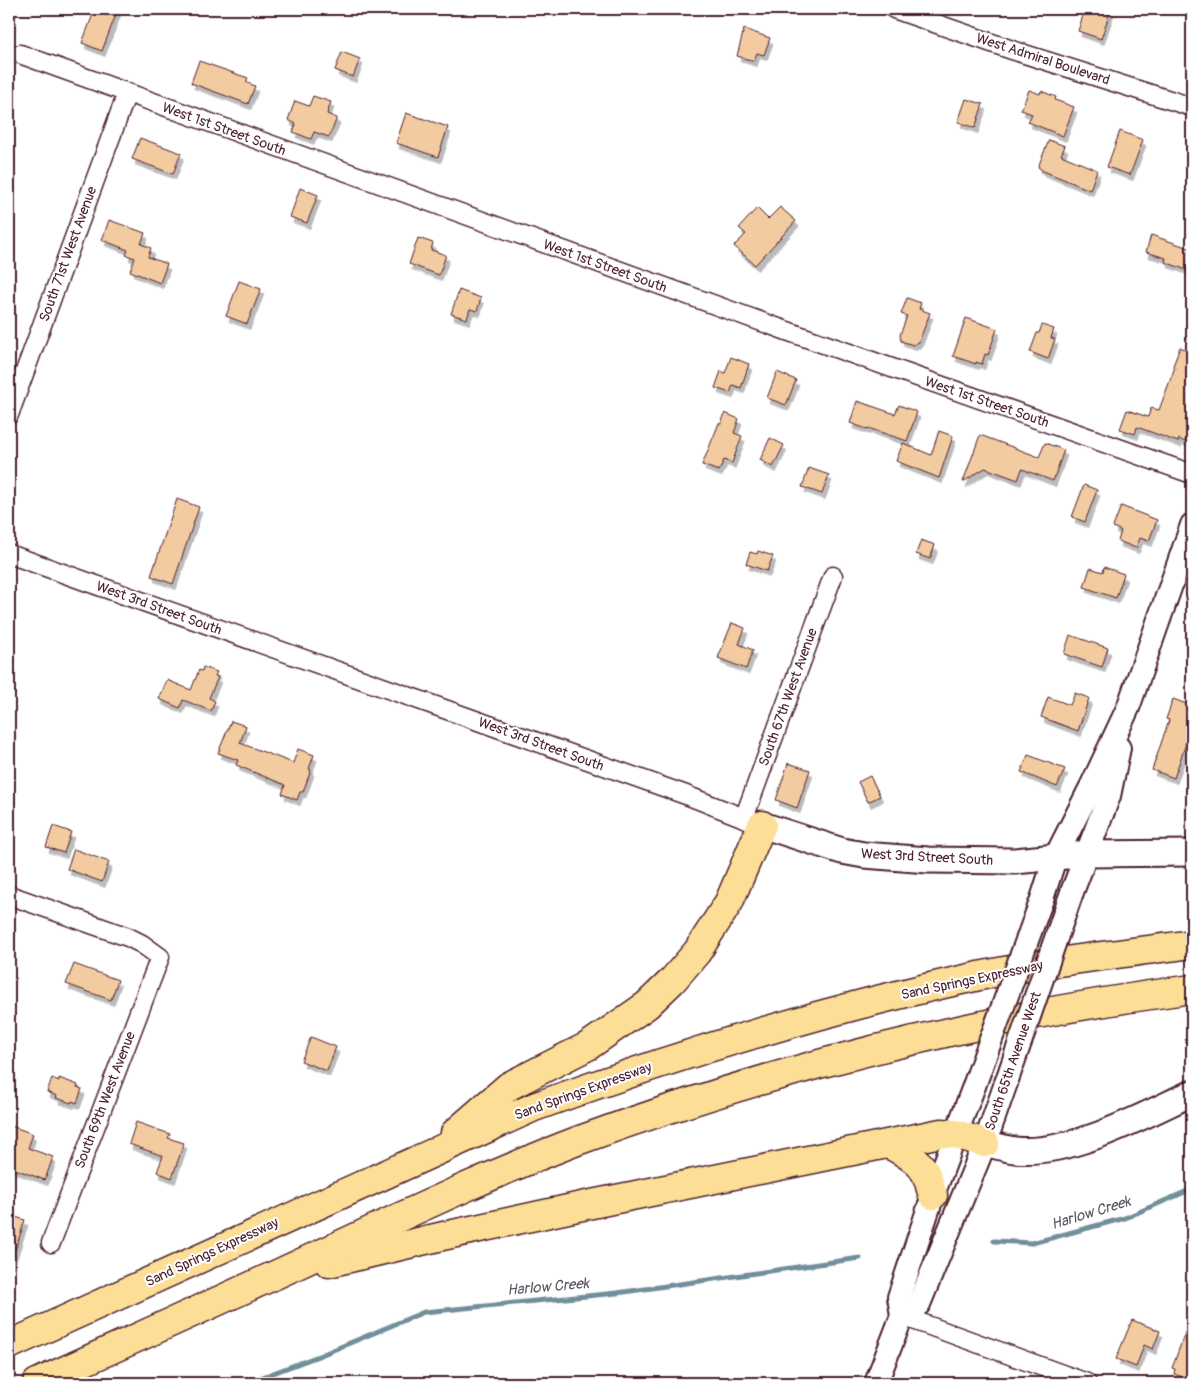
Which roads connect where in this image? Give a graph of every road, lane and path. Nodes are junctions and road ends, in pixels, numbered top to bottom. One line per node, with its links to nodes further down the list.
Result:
1 (894, 9): 4 (street, West Admiral Boulevard)
2 (20, 54): 3 (street, West 1st Street South)
3 (127, 94): 5 (street, South 71st West Avenue); 6 (street, West 1st Street South)
4 (1192, 107)
5 (9, 416)
6 (1192, 474)
7 (1192, 525): 10 (street, South 65th Avenue West)
8 (9, 554): 11 (street, West 3rd Street South)
9 (833, 576): 11 (street, South 67th West Avenue)
10 (1128, 708): 13 (street, South 65th Avenue West); 14 (street, South 65th Avenue West)
11 (753, 822): 14 (main road, West 3rd Street South); 22 (highway)
12 (1192, 853): 13 (main road, West 3rd Street South)
13 (1086, 854): 14 (main road, West 3rd Street South); 21 (street, South 65th Avenue West, bridge)
14 (1054, 858): 19 (street, South 65th Avenue West, bridge)
15 (9, 895): 24 (street, South 69th West Avenue)
16 (1192, 944): 22 (highway, Sand Springs Expressway)
17 (1192, 989): 25 (highway)
18 (1192, 1093): 21 (main road)
19 (955, 1134): 20 (highway); 21 (highway); 23 (street, South 65th Avenue West)
20 (889, 1144): 23 (highway); 25 (highway)
21 (984, 1144): 26 (street, South 65th Avenue West)
22 (432, 1153): 27 (highway, Sand Springs Expressway)
23 (933, 1195): 26 (street, South 65th Avenue West)
24 (51, 1243)
25 (270, 1278): 28 (highway)
26 (902, 1316): 29 (street, South 65th Avenue West); 30 (street)
27 (9, 1345)
28 (37, 1383)
29 (876, 1383)
30 (1086, 1383)

